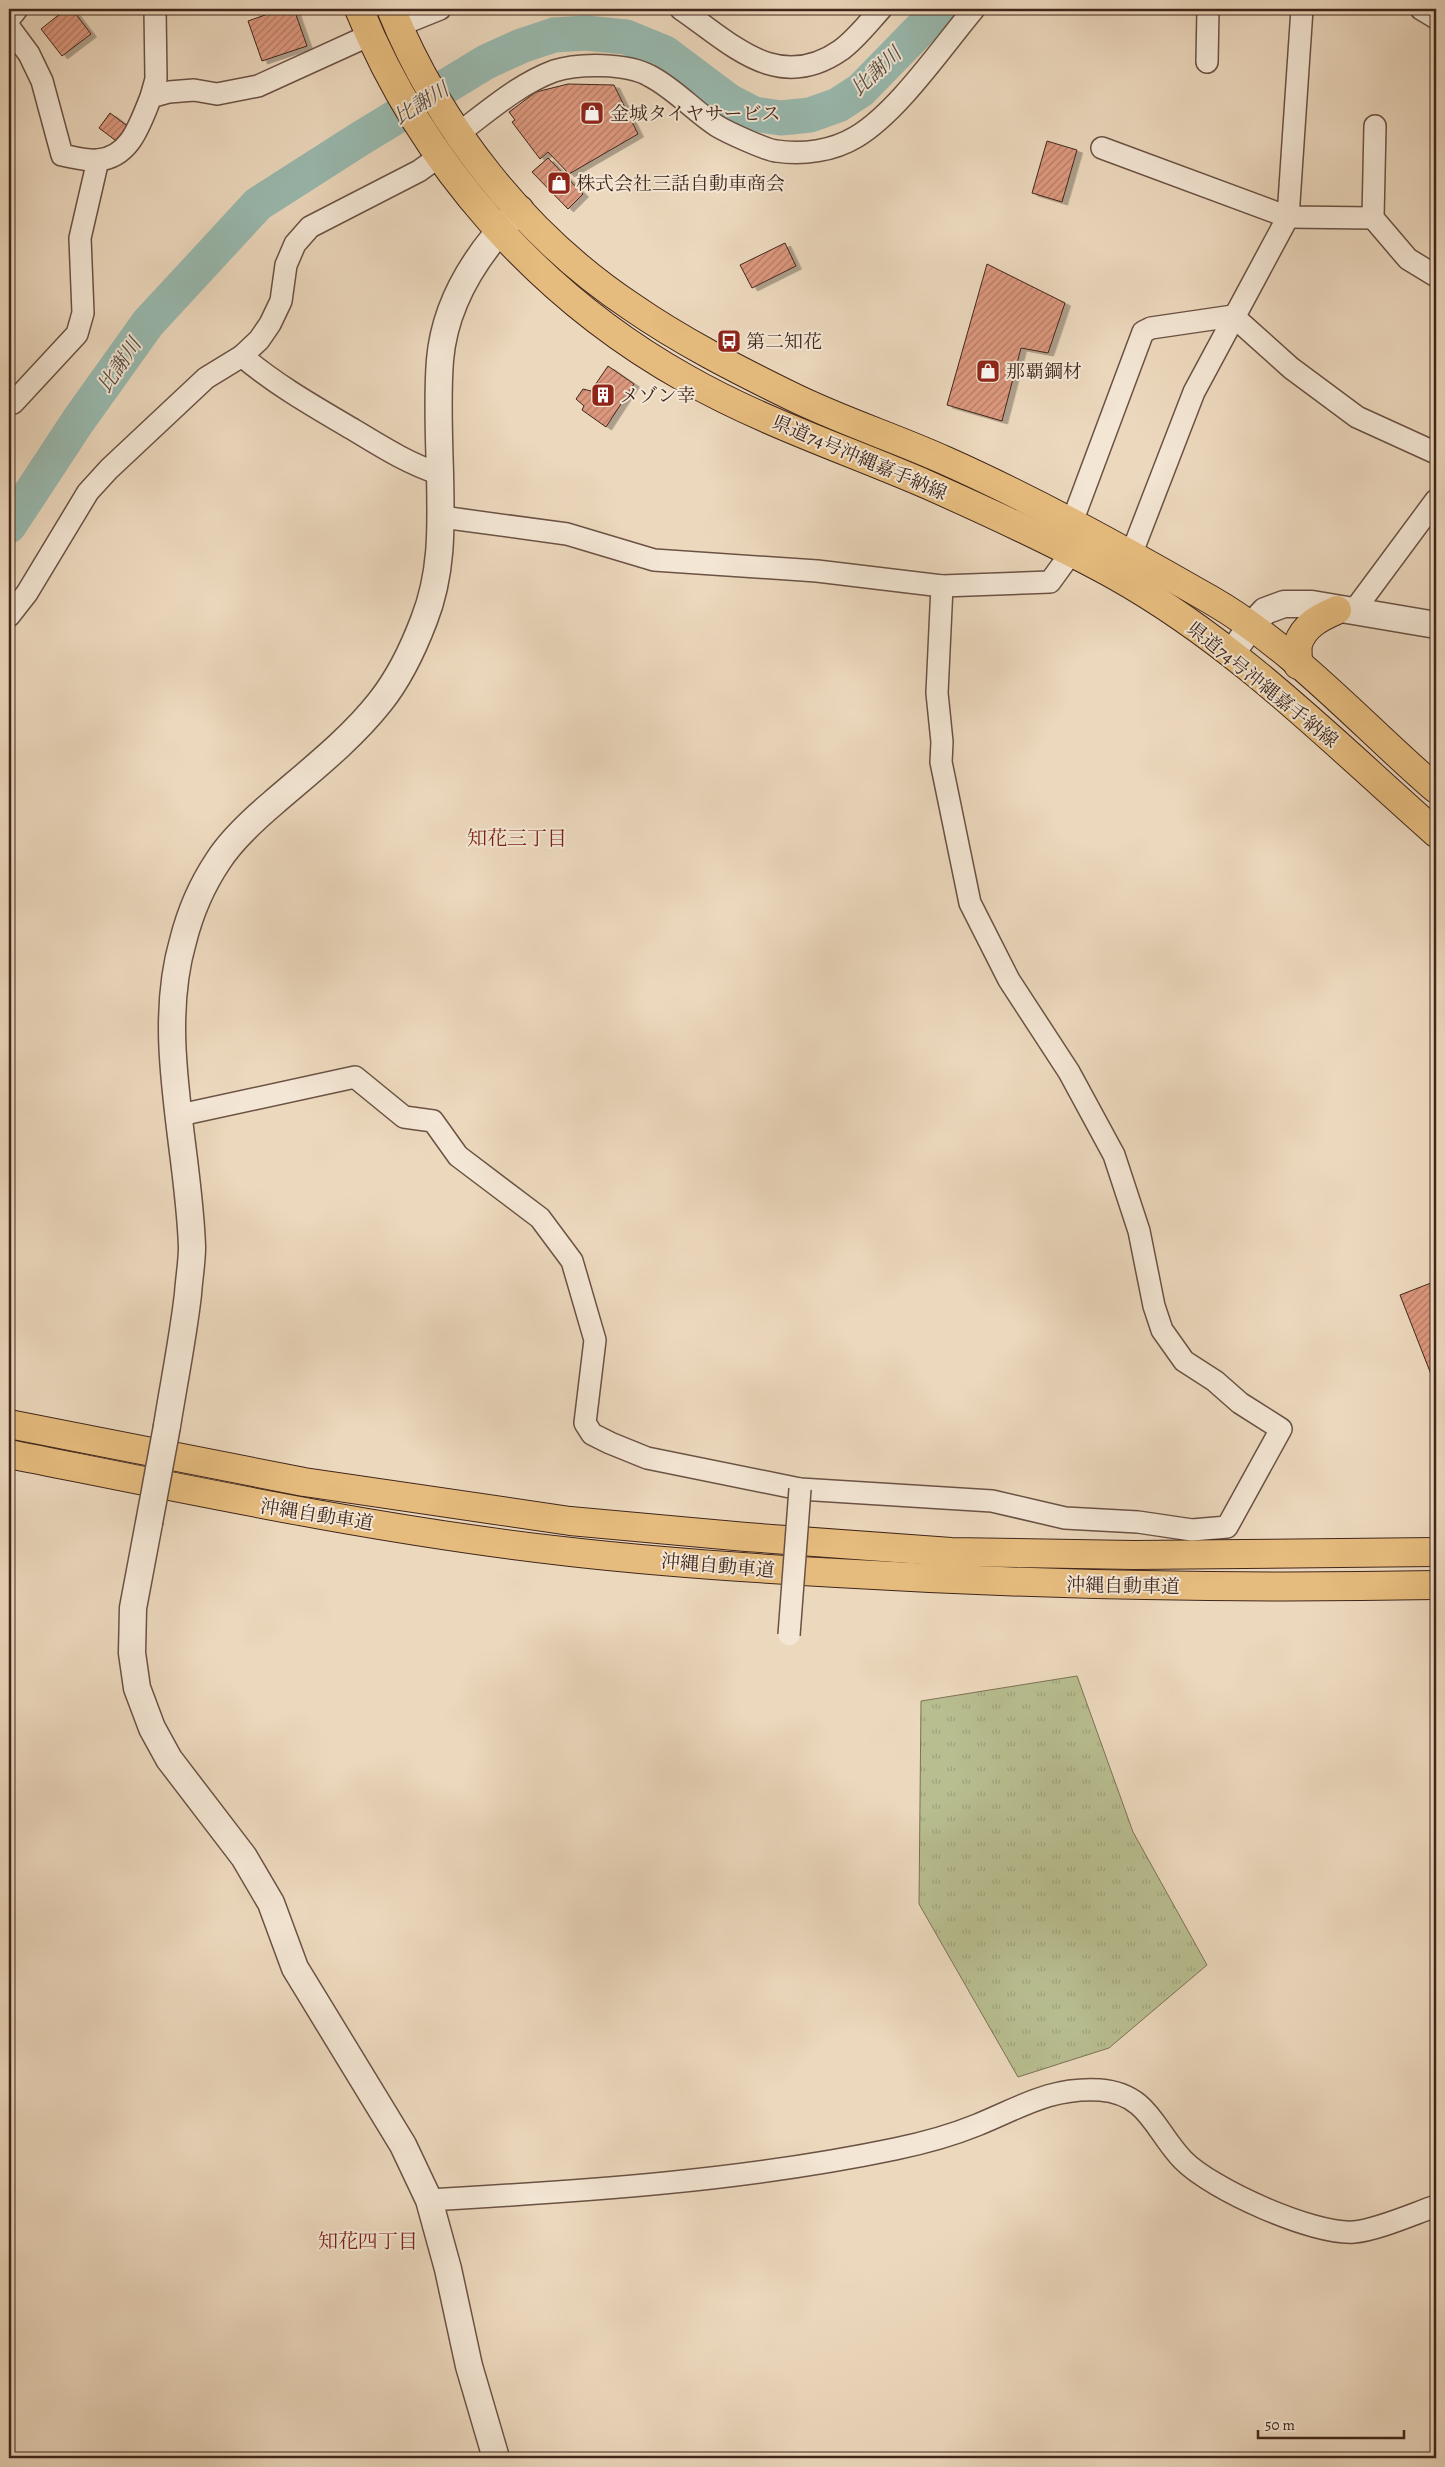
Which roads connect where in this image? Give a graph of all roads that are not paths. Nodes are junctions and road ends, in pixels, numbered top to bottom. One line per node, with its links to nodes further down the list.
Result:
1 (17, 9): 13 (street)
2 (155, 9): 17 (street)
3 (359, 9): 15 (main road, 県道74号沖縄嘉手納線)
4 (437, 9): 11 (street)
5 (681, 9): 6 (street)
6 (881, 9)
7 (974, 9): 19 (street)
8 (1208, 9): 16 (street)
9 (1302, 9): 24 (street)
10 (1420, 9): 12 (street)
11 (395, 17): 19 (main road, 県道74号沖縄嘉手納線)
12 (1436, 18)
13 (9, 19)
14 (9, 26): 22 (street)
15 (370, 36): 17 (street); 21 (main road, 県道74号沖縄嘉手納線)
16 (1208, 62)
17 (151, 97): 22 (street)
18 (1376, 126): 25 (street)
19 (457, 131): 23 (main road, 県道74号沖縄嘉手納線)
20 (1102, 148): 24 (street)
21 (436, 151): 26 (main road, 県道74号沖縄嘉手納線); 29 (street)
22 (98, 160): 30 (street)
23 (520, 209): 26 (street); 35 (main road, 県道74号沖縄嘉手納線)
24 (1288, 218): 25 (street); 28 (street)
25 (1373, 218): 27 (street)
26 (499, 230): 32 (street); 36 (main road, 県道74号沖縄嘉手納線)
27 (1436, 276)
28 (1233, 316): 31 (street); 35 (street); 37 (street)
29 (242, 356): 32 (street); 40 (street)
30 (14, 402)
31 (1436, 453)
32 (440, 474): 34 (street)
33 (1436, 500): 39 (street)
34 (442, 517): 38 (street); 47 (street)
35 (1072, 522): 37 (main road, 県道74号沖縄嘉手納線)
36 (1071, 553): 38 (street); 43 (main road, 県道74号沖縄嘉手納線)
37 (1131, 555): 42 (main road, 県道74号沖縄嘉手納線)
38 (942, 586): 50 (street)
39 (1345, 611): 41 (street); 42 (street); 44 (main road)
40 (9, 616)
41 (1436, 625)
42 (1251, 626): 43 (street); 44 (main road, 県道74号沖縄嘉手納線)
43 (1232, 653): 46 (main road, 県道74号沖縄嘉手納線)
44 (1298, 664): 45 (main road, 県道74号沖縄嘉手納線)
45 (1436, 789)
46 (1436, 833)
47 (180, 1115): 50 (street); 54 (street, bridge)
48 (9, 1424): 51 (main road, 沖縄自動車道)
49 (9, 1454): 52 (main road, 沖縄自動車道)
50 (800, 1489): 53 (street, bridge)
51 (1436, 1552)
52 (1436, 1585)
53 (789, 1634)
54 (429, 2200): 55 (street); 56 (street)
55 (1436, 2206)
56 (496, 2458)

